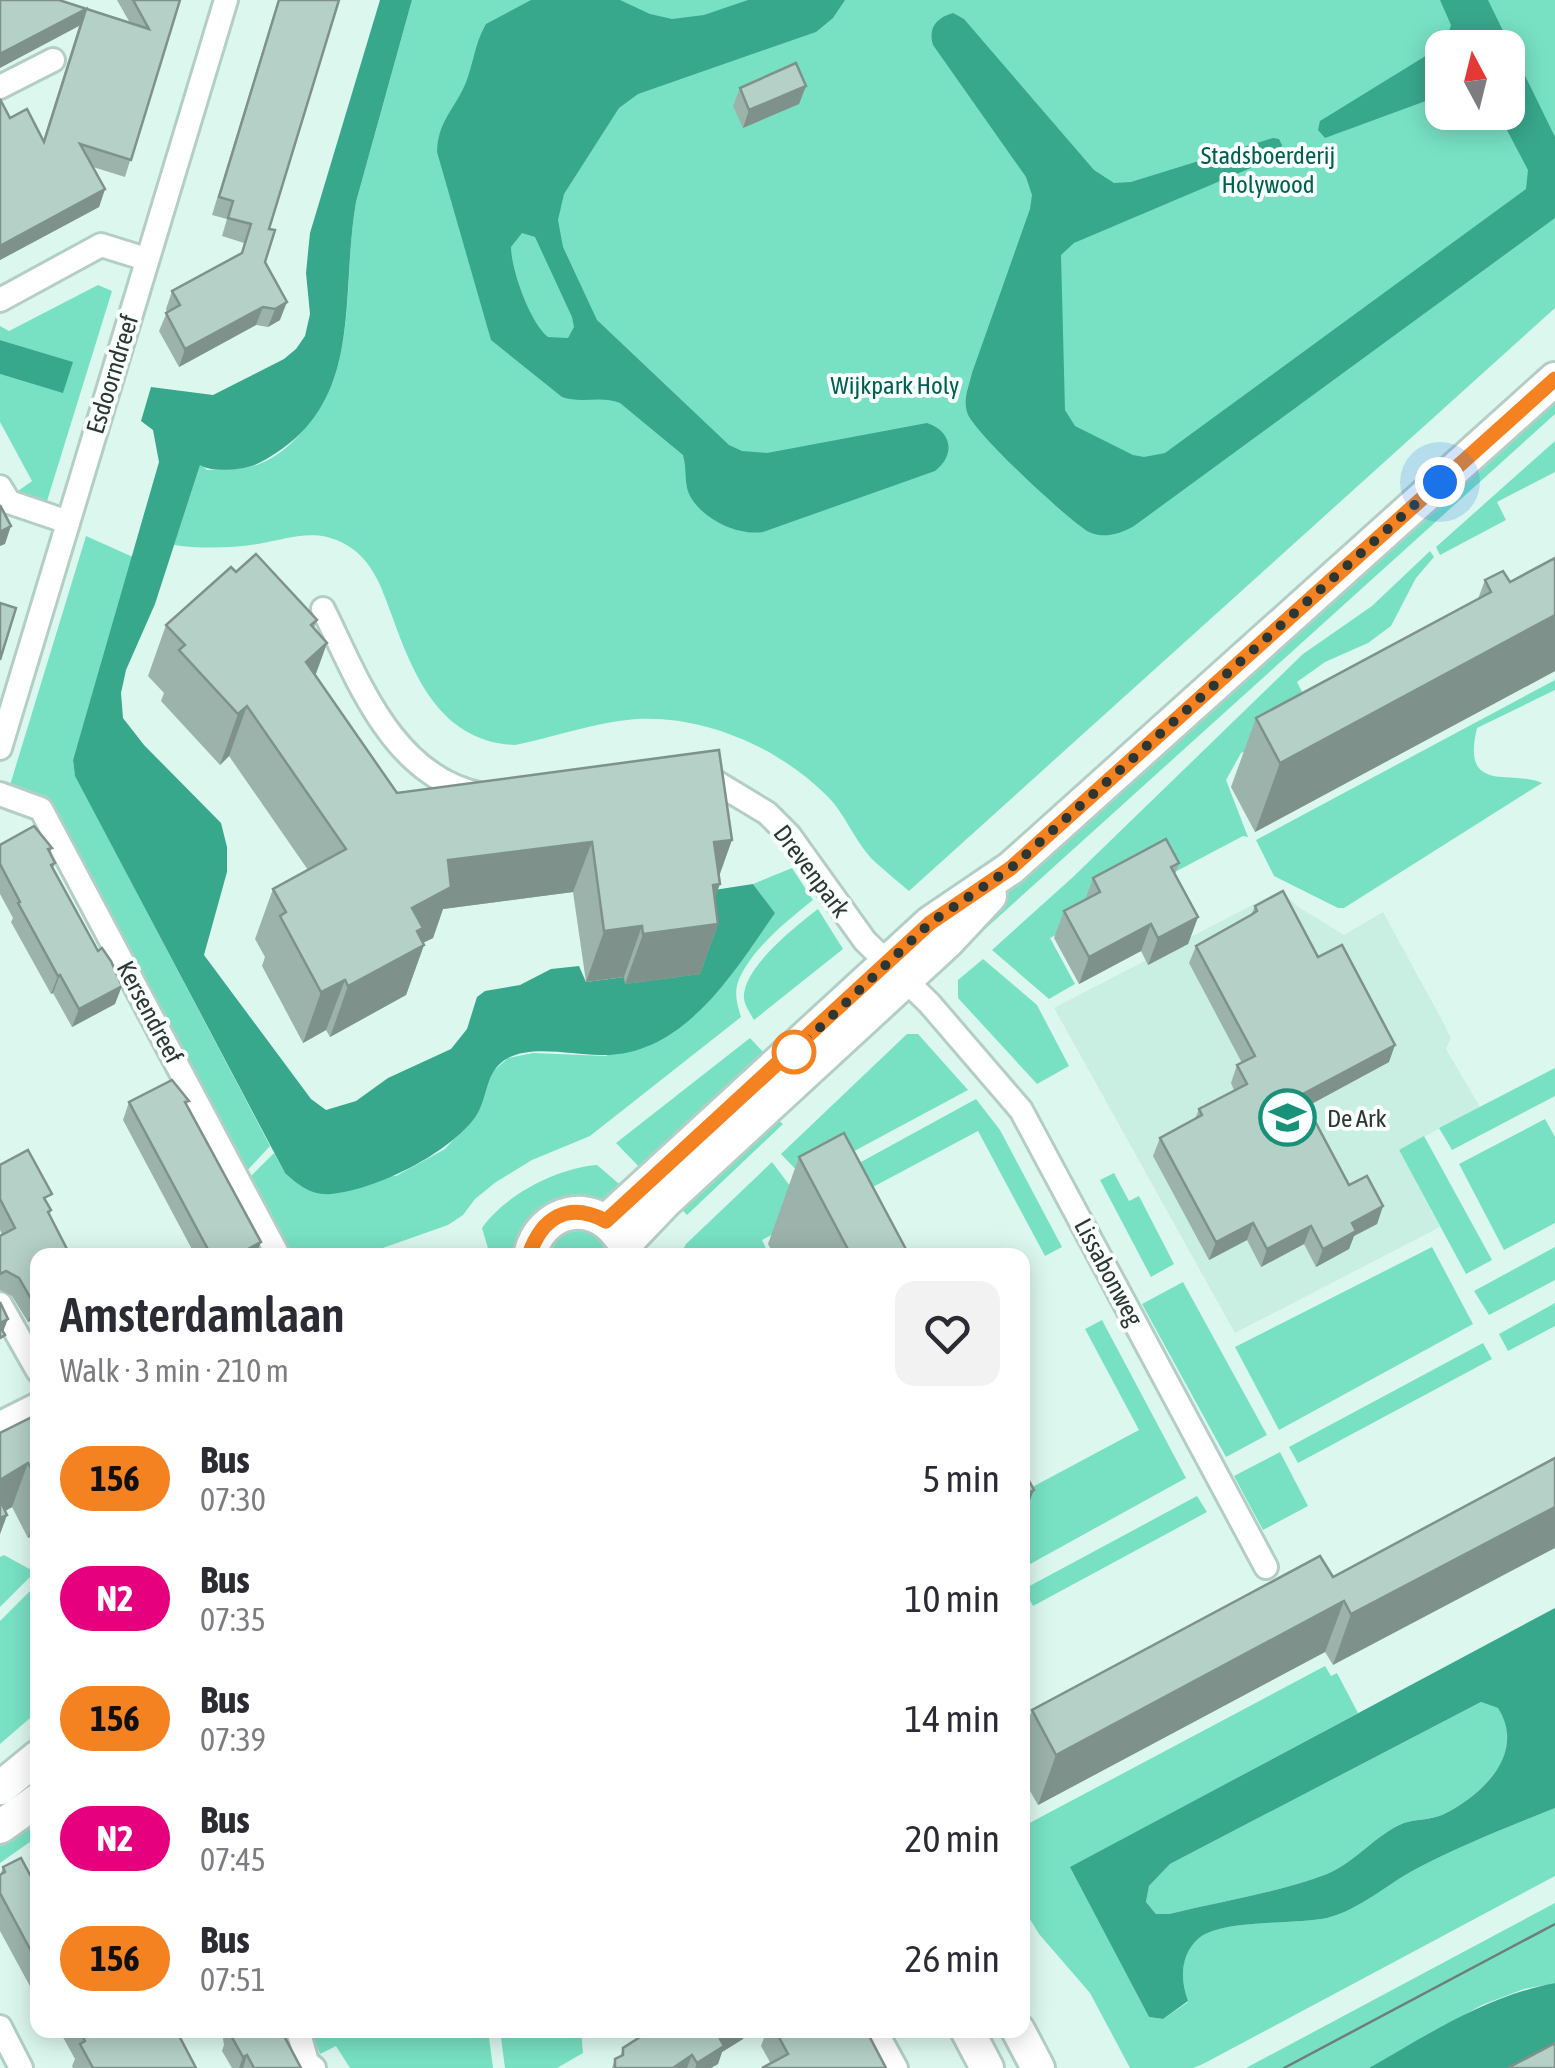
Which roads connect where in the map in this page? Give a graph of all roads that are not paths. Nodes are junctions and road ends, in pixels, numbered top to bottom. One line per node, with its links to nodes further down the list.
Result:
1 (226, 0): 4 (street, Esdoorndreef)
2 (53, 60): 3 (street)
3 (0, 87)
4 (146, 259): 5 (street); 8 (street, Esdoorndreef)
5 (0, 300)
6 (1555, 379): 14 (street)
7 (0, 487): 8 (street)
8 (68, 522): 10 (street, Esdoorndreef)
9 (323, 609): 13 (street)
10 (0, 748)
11 (678, 772): 14 (street, Drevenpark)
12 (0, 794): 16 (street, Kersendreef)
13 (497, 796)
14 (895, 971): 15 (street); 22 (street, Lissabonweg)
15 (619, 1240): 17 (street)
16 (274, 1248)
17 (533, 1248)
18 (0, 1304): 19 (street)
19 (30, 1357)
20 (30, 1408): 21 (street)
21 (0, 1423)
22 (1266, 1567)
23 (30, 1764): 24 (street)
24 (0, 1788)
25 (30, 1806): 26 (street)
26 (0, 1827)
27 (0, 2027): 32 (street)
28 (300, 2038): 33 (street)
29 (879, 2038): 34 (street)
30 (971, 2038): 35 (street)
31 (1022, 2038): 36 (street)
32 (21, 2068)
33 (314, 2068)
34 (896, 2068)
35 (987, 2068)
36 (1038, 2068)

